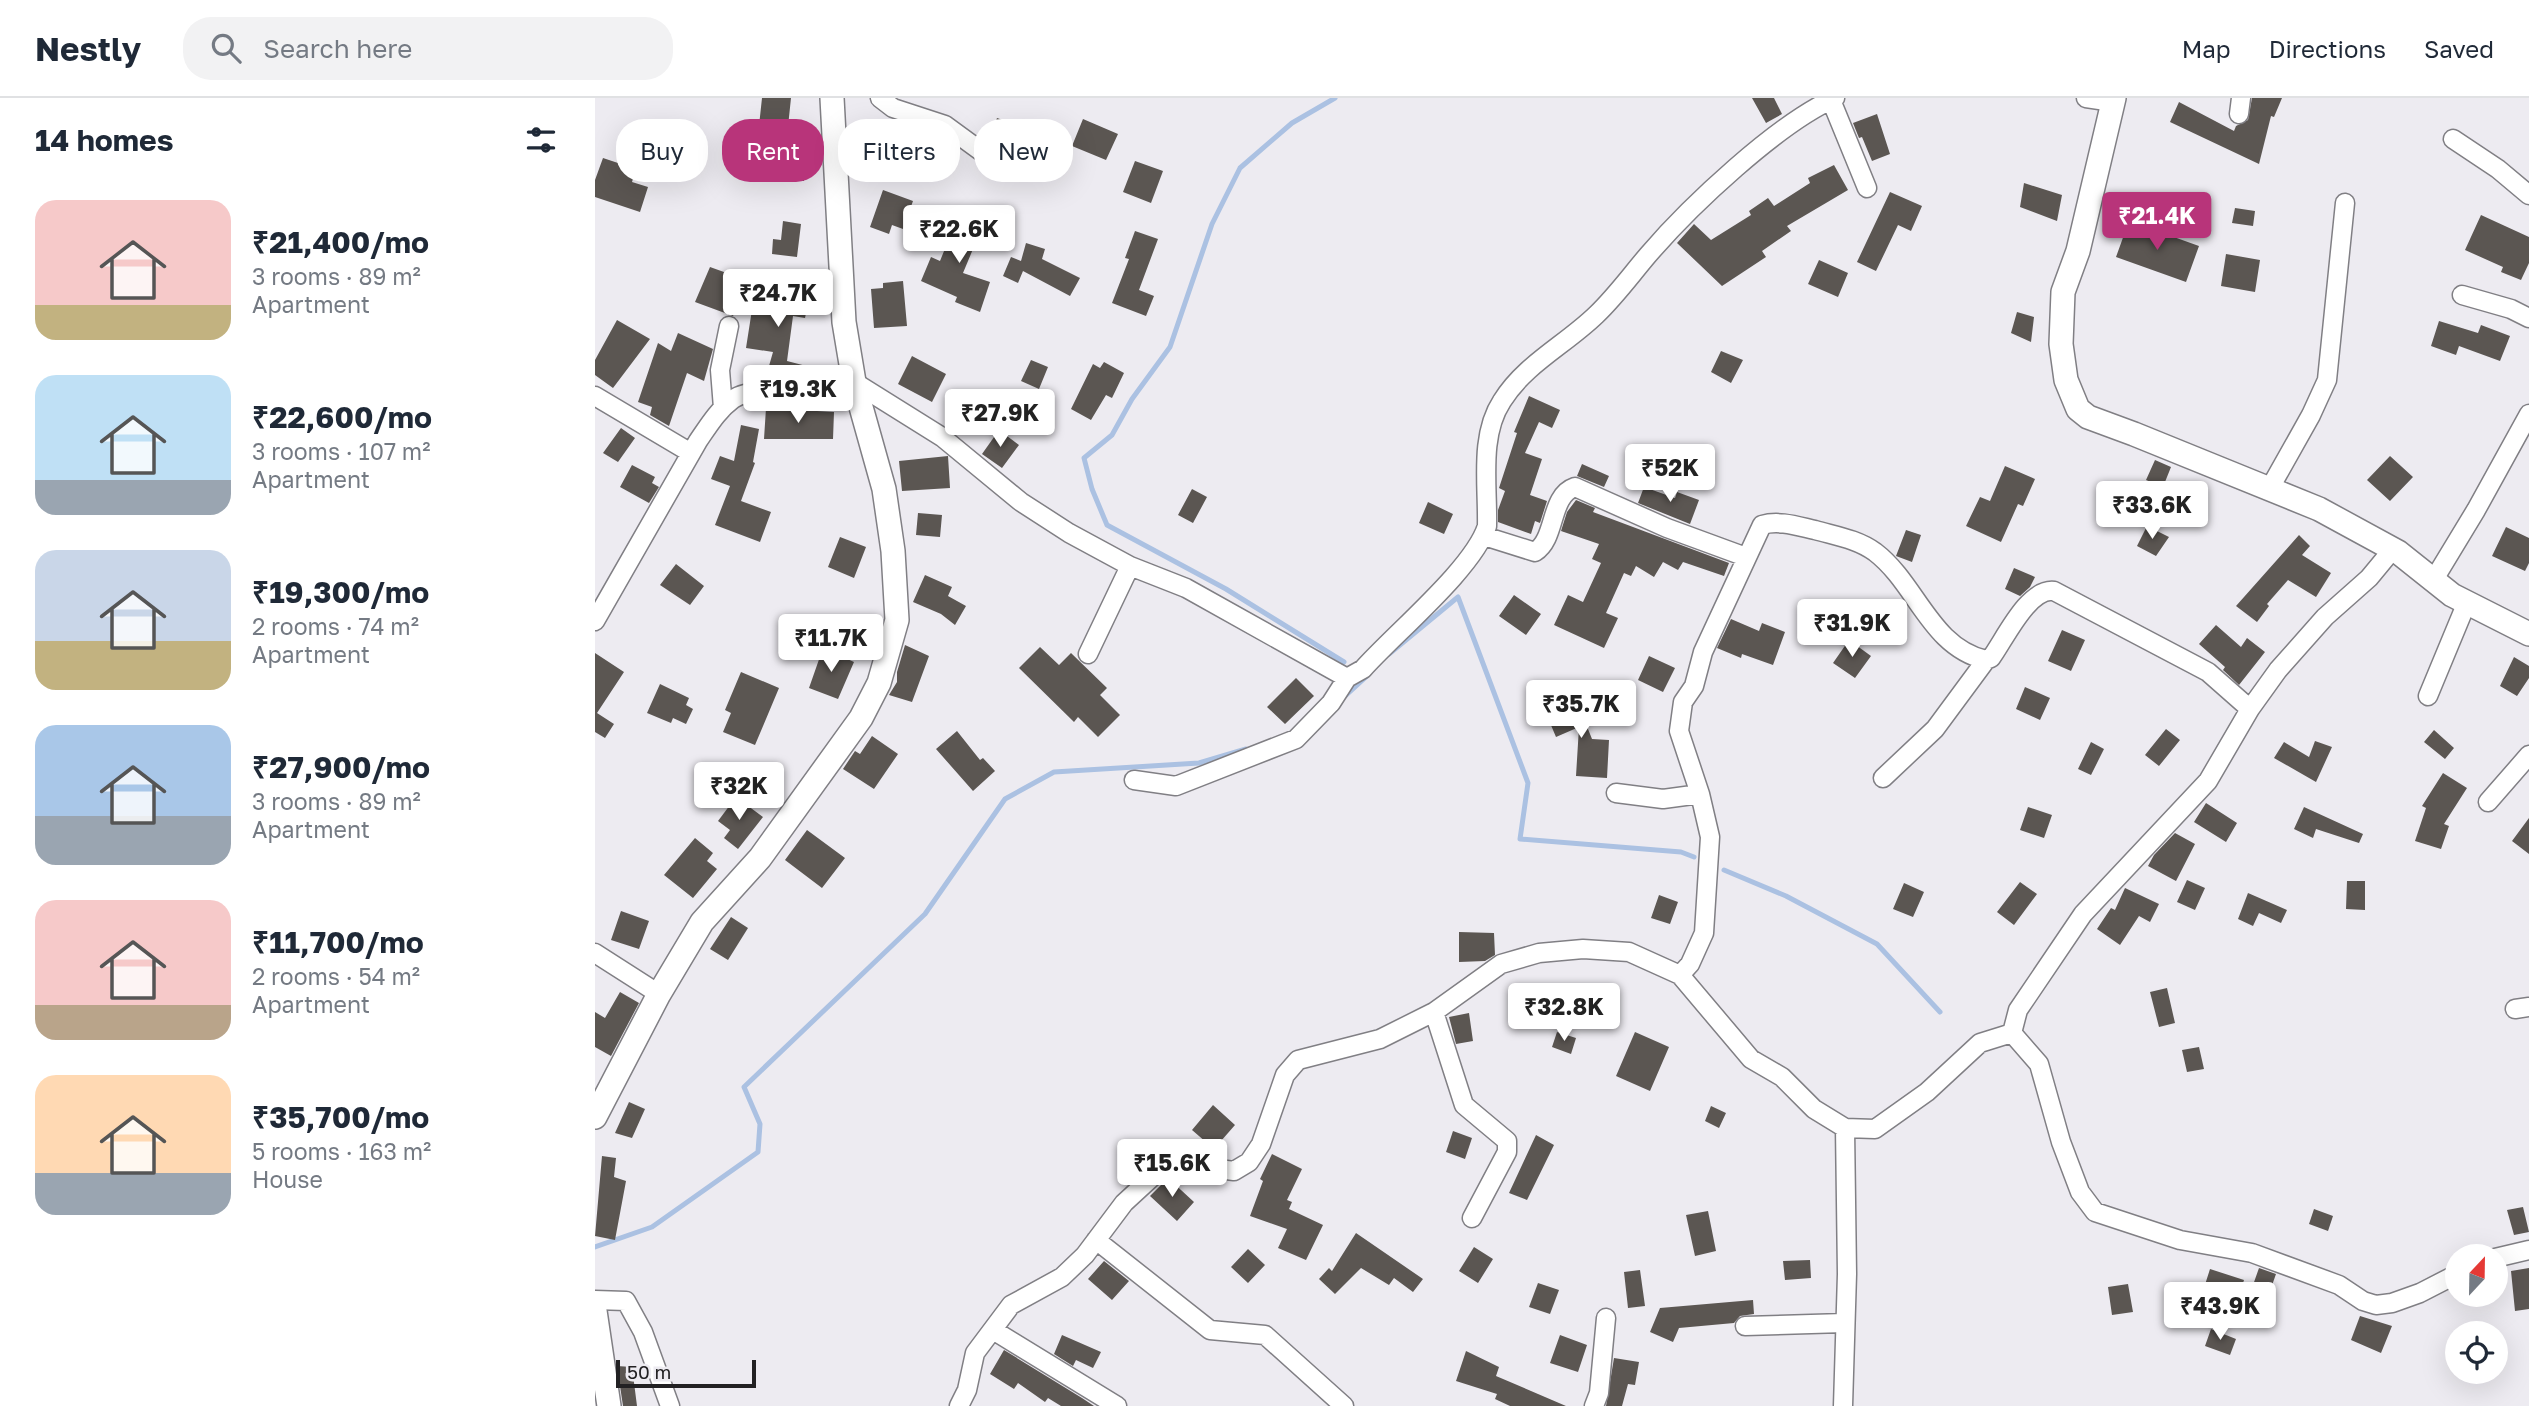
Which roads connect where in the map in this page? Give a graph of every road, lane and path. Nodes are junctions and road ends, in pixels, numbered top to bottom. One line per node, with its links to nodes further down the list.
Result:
1 (832, 98): 14 (main road)
2 (880, 98): 7 (street)
3 (2085, 98): 5 (street)
4 (1833, 99): 8 (street); 20 (street)
5 (2114, 100): 19 (main road)
6 (2452, 139): 9 (street)
7 (974, 146)
8 (1867, 188)
9 (2529, 195)
10 (2345, 202): 19 (street)
11 (2462, 295): 12 (street)
12 (2529, 318)
13 (729, 326): 16 (street)
14 (856, 391): 16 (street); 23 (street); 41 (main road)
15 (595, 396): 18 (street)
16 (723, 408): 18 (street)
17 (2529, 414): 24 (street)
18 (691, 453): 26 (street)
19 (2270, 488): 21 (main road)
20 (1484, 536): 22 (street); 30 (street)
21 (2393, 549): 24 (main road); 32 (street)
22 (1746, 557): 29 (street); 37 (street)
23 (1130, 566): 28 (street); 30 (street)
24 (2433, 581): 25 (main road)
25 (2467, 602): 27 (main road); 31 (street)
26 (595, 620)
27 (2529, 634)
28 (1088, 654)
29 (1986, 660): 32 (street); 34 (street)
30 (1347, 678): 35 (street)
31 (2428, 696)
32 (2250, 709): 43 (street)
33 (2529, 755): 38 (street)
34 (1883, 778)
35 (1134, 780)
36 (1616, 793): 37 (street)
37 (1700, 794): 40 (street)
38 (2489, 802)
39 (595, 953): 41 (street)
40 (1679, 975): 42 (street); 45 (street)
41 (659, 994): 44 (main road)
42 (1434, 1012): 46 (street); 47 (street)
43 (2012, 1032): 45 (street); 50 (street)
44 (595, 1117)
45 (1845, 1128): 54 (street)
46 (1472, 1219)
47 (1095, 1240): 56 (street); 61 (street)
48 (2529, 1250): 49 (street)
49 (2508, 1255)
50 (2445, 1281)
51 (595, 1300): 58 (street)
52 (595, 1311): 57 (main road)
53 (1606, 1318): 62 (street)
54 (1845, 1322): 55 (street); 63 (street)
55 (1745, 1326)
56 (993, 1330): 59 (street); 60 (street)
57 (609, 1406)
58 (670, 1406)
59 (960, 1406)
60 (1117, 1406)
61 (1344, 1406)
62 (1594, 1406)
63 (1843, 1406)

